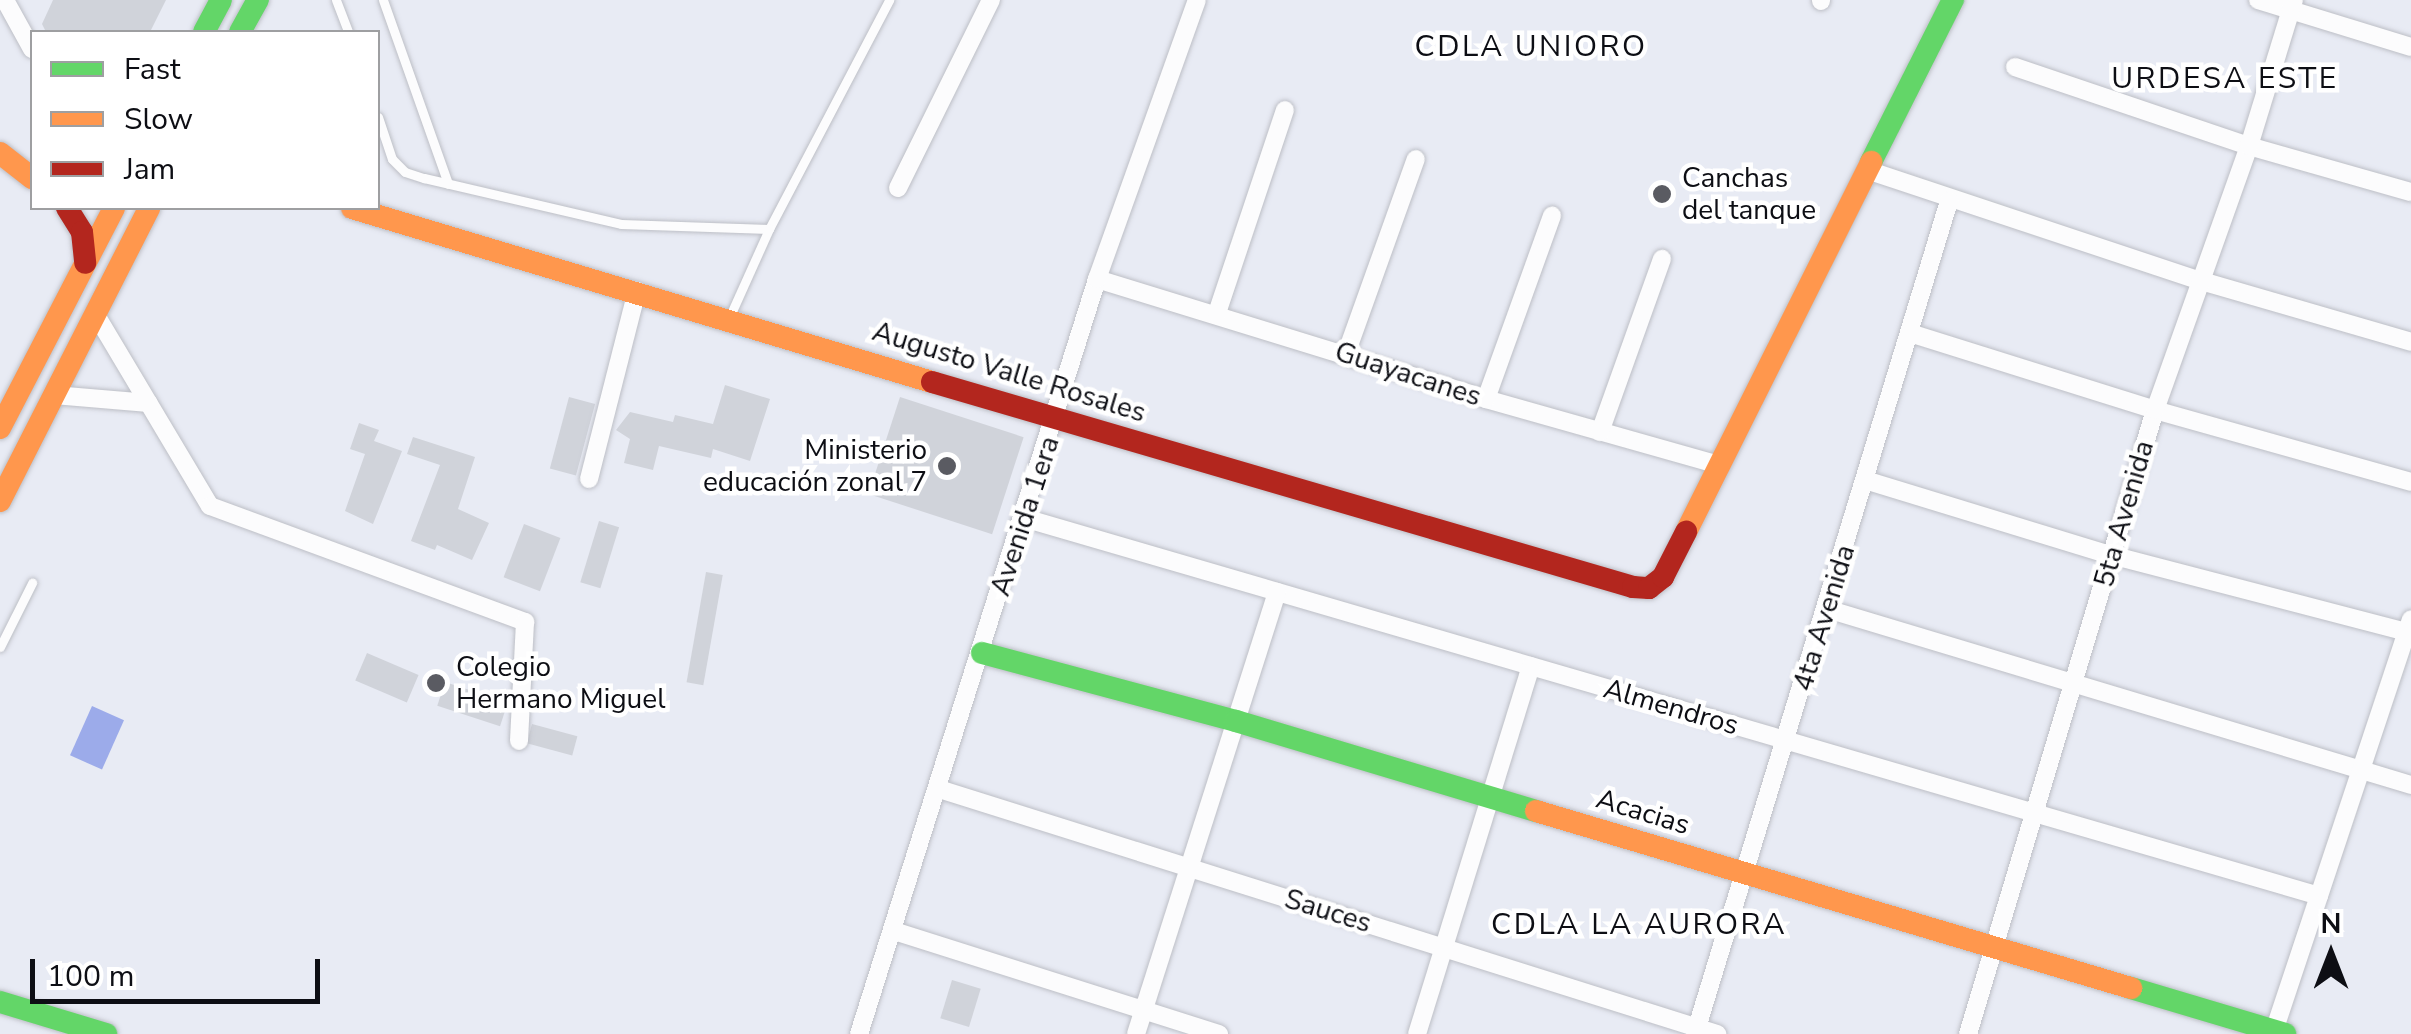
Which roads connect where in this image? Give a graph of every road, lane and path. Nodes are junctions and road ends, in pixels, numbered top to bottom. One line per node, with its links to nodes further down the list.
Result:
1 (221, 0): 12 (street)
2 (258, 0): 13 (street)
3 (336, 0): 14 (lane)
4 (383, 0): 26 (lane)
5 (888, 0): 35 (lane)
6 (991, 0): 27 (street)
7 (1197, 0): 38 (street, Avenida 1era)
8 (1954, 0): 24 (street)
9 (2258, 0): 11 (street)
10 (14, 5): 15 (street)
11 (2292, 5): 16 (street); 20 (street, 5ta Avenida)
12 (205, 30)
13 (241, 30)
14 (347, 30)
15 (30, 43)
16 (2411, 47)
17 (2015, 67): 20 (street)
18 (1286, 110): 41 (street)
19 (380, 123): 26 (lane)
20 (2249, 146): 28 (street); 39 (street, 5ta Avenida)
21 (0, 152): 23 (street); 25 (street)
22 (1416, 159): 46 (street)
23 (30, 161)
24 (1867, 170): 29 (street); 54 (street)
25 (30, 176)
26 (448, 184): 35 (lane)
27 (898, 188)
28 (2411, 192)
29 (1949, 201): 39 (street); 44 (street, 4ta Avenida)
30 (68, 210): 37 (street)
31 (113, 210): 37 (street)
32 (148, 210): 42 (street)
33 (359, 210): 40 (street, Augusto Valle Rosales)
34 (1552, 216): 48 (street)
35 (769, 229): 43 (lane)
36 (1662, 259): 53 (street)
37 (85, 266): 52 (street)
38 (1097, 278): 41 (street, Guayacanes); 51 (street, Avenida 1era)
39 (2198, 280): 45 (street); 50 (street, 5ta Avenida)
40 (637, 291): 43 (street, Augusto Valle Rosales); 55 (street)
41 (1216, 313): 46 (street, Guayacanes)
42 (96, 315): 47 (street); 49 (street)
43 (728, 318): 51 (street, Augusto Valle Rosales)
44 (1910, 332): 50 (street); 56 (street, 4ta Avenida)
45 (2411, 342)
46 (1346, 354): 48 (street, Guayacanes)
47 (54, 395): 49 (street); 58 (street)
48 (1486, 400): 53 (street, Guayacanes)
49 (149, 403): 71 (street)
50 (2155, 410): 57 (street); 60 (street, 5ta Avenida)
51 (1056, 419): 54 (street, Augusto Valle Rosales); 59 (street, Avenida 1era)
52 (0, 428)
53 (1600, 432): 54 (street, Guayacanes)
54 (1720, 465)
55 (590, 479)
56 (1865, 480): 60 (street); 63 (street, 4ta Avenida)
57 (2411, 482)
58 (0, 501)
59 (1024, 518): 62 (street, Almendros); 66 (street, Avenida 1era)
60 (2111, 555): 64 (street); 68 (street, 5ta Avenida)
61 (32, 583): 65 (lane)
62 (1277, 592): 67 (street, Almendros); 69 (street)
63 (1827, 609): 68 (street); 70 (street, 4ta Avenida)
64 (2410, 628): 72 (street)
65 (0, 646)
66 (982, 653): 69 (street, Acacias); 74 (street, Avenida 1era)
67 (1531, 666): 70 (street, Almendros); 75 (street)
68 (2075, 684): 72 (street); 76 (street, 5ta Avenida)
69 (1236, 721): 75 (street, Acacias); 77 (street)
70 (1787, 740): 76 (street, Almendros); 78 (street, 4ta Avenida)
71 (519, 741)
72 (2361, 768): 73 (street); 79 (street)
73 (2411, 785)
74 (940, 789): 77 (street, Sauces); 80 (street, Avenida 1era)
75 (1490, 798): 78 (street, Acacias); 81 (street)
76 (2037, 814): 79 (street, Almendros); 82 (street, 5ta Avenida)
77 (1189, 868): 81 (street, Sauces); 84 (street)
78 (1747, 874): 82 (street, Acacias); 86 (street, 4ta Avenida)
79 (2319, 896): 87 (street)
80 (894, 931): 84 (street); 90 (street, Avenida 1era)
81 (1444, 947): 86 (street, Sauces); 93 (street)
82 (1995, 949): 87 (street, Acacias); 95 (street, 5ta Avenida)
83 (0, 1002): 89 (street)
84 (1144, 1010): 91 (street); 92 (street)
85 (0, 1017): 88 (street)
86 (1696, 1031): 94 (street, Sauces)
87 (2277, 1033)
88 (57, 1034)
89 (106, 1034)
90 (859, 1034)
91 (1136, 1034)
92 (1219, 1034)
93 (1416, 1034)
94 (1717, 1034)
95 (1968, 1034)

